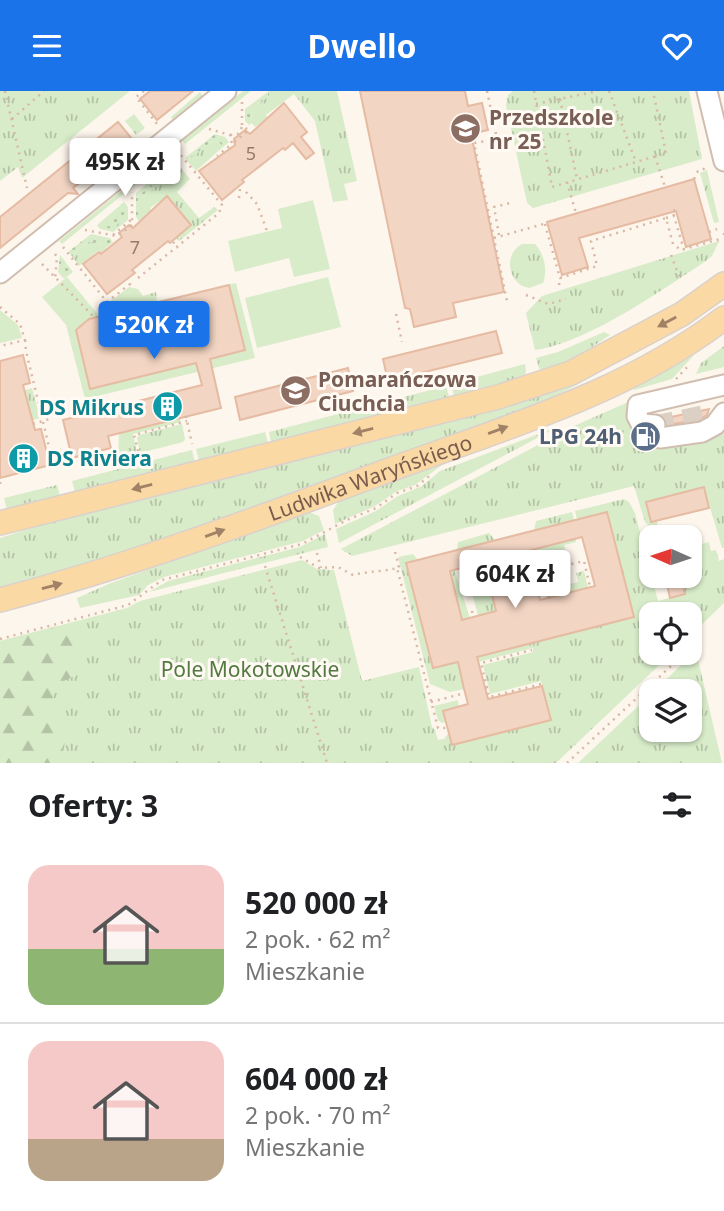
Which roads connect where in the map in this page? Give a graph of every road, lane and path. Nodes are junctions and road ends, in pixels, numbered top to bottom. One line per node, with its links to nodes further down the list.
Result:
1 (5, 91): 16 (path)
2 (44, 91): 16 (path)
3 (144, 91): 17 (path)
4 (226, 91): 62 (street)
5 (488, 91): 18 (path)
6 (534, 91): 13 (path)
7 (598, 91): 11 (path)
8 (609, 91): 26 (path)
9 (653, 91): 25 (path)
10 (707, 91): 27 (street)
11 (560, 99): 13 (path); 14 (path)
12 (242, 102): 19 (path)
13 (536, 104): 15 (path)
14 (563, 111): 15 (path); 28 (path)
15 (539, 116): 18 (path); 30 (path)
16 (12, 119): 32 (path)
17 (157, 124)
18 (495, 125): 51 (path)
19 (242, 126): 21 (path); 22 (path)
20 (209, 129): 21 (path)
21 (230, 135): 22 (path)
22 (232, 144): 24 (path)
23 (179, 153): 54 (path)
24 (217, 156)
25 (655, 156): 26 (path); 31 (path)
26 (636, 162): 28 (path)
27 (717, 164): 29 (path)
28 (577, 179): 30 (path)
29 (694, 179)
30 (567, 182): 39 (path)
31 (665, 187)
32 (27, 188)
33 (240, 190): 36 (path)
34 (132, 191): 41 (path)
35 (246, 192): 46 (path)
36 (239, 198)
37 (510, 203): 49 (path)
38 (676, 210): 40 (path)
39 (576, 213)
40 (674, 216): 42 (path); 55 (path)
41 (132, 219): 48 (path); 48 (path)
42 (663, 219): 43 (path); 55 (path); 61 (path)
43 (663, 226)
44 (717, 229): 47 (path)
45 (85, 230): 48 (path)
46 (267, 232)
47 (709, 232)
48 (112, 235)
49 (499, 236): 51 (path); 64 (path)
50 (723, 236): 55 (path)
51 (494, 238): 73 (path)
52 (173, 242): 54 (path)
53 (63, 247): 68 (path)
54 (178, 248): 60 (path)
55 (684, 250)
56 (55, 254): 65 (path)
57 (671, 254): 67 (path)
58 (150, 261): 60 (path)
59 (42, 264): 65 (path)
60 (155, 267): 68 (path)
61 (594, 268): 63 (path); 64 (path)
62 (0, 273)
63 (596, 274)
64 (560, 278): 70 (path)
65 (55, 279): 76 (path)
66 (126, 280): 68 (path)
67 (681, 281)
68 (130, 284)
69 (724, 284): 96 (main road, Ludwika Waryńskiego, one-way to 96)
70 (559, 285)
71 (526, 295): 72 (path)
72 (566, 299)
73 (507, 301)
74 (0, 307): 78 (path)
75 (396, 314): 79 (path)
76 (95, 318)
77 (724, 318): 107 (main road, Ludwika Waryńskiego, one-way to 77)
78 (25, 339): 80 (path); 87 (path)
79 (402, 342)
80 (0, 346)
81 (695, 359): 82 (path)
82 (672, 382)
83 (720, 385): 84 (street); 84 (street)
84 (720, 412)
85 (186, 417): 88 (path)
86 (53, 418): 87 (path)
87 (43, 421): 89 (path); 91 (path)
88 (187, 421): 90 (path); 92 (path)
89 (33, 424)
90 (192, 444)
91 (61, 449)
92 (140, 458)
93 (436, 471): 110 (path)
94 (0, 482): 95 (path)
95 (1, 487)
96 (0, 523)
97 (317, 552): 101 (path)
98 (395, 552): 102 (path)
99 (300, 557): 101 (path)
100 (265, 566): 117 (path)
101 (321, 568): 102 (path)
102 (397, 568): 115 (path)
103 (551, 569): 105 (path)
104 (554, 579): 106 (path)
105 (590, 587)
106 (549, 598)
107 (0, 600)
108 (472, 611): 109 (path)
109 (473, 617)
110 (0, 639)
111 (532, 650): 113 (path)
112 (672, 665): 118 (path)
113 (541, 684)
114 (465, 694): 115 (path)
115 (431, 702): 116 (path)
116 (448, 728)
117 (327, 763)
118 (567, 763)

